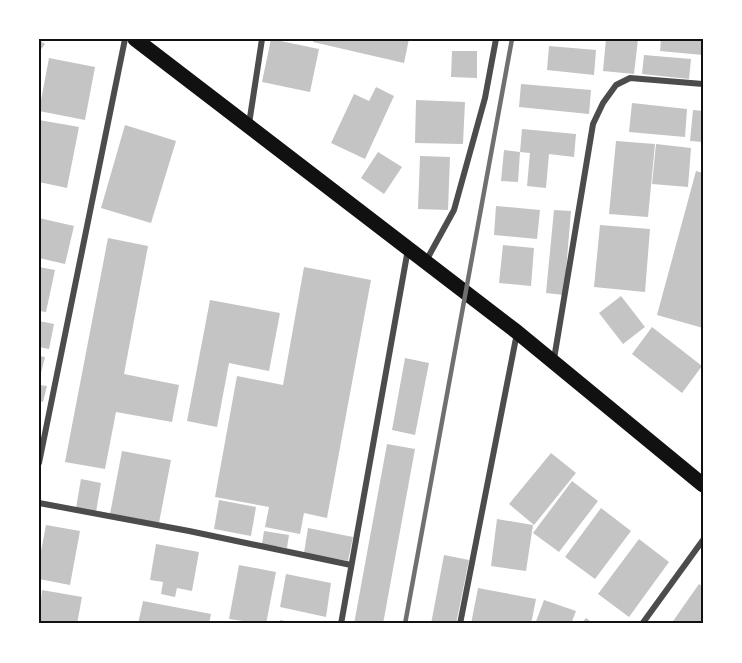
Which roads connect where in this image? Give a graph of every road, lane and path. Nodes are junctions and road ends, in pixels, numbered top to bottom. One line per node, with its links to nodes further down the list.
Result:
1 (125, 39): 11 (street)
2 (135, 39): 6 (main road)
3 (262, 39): 6 (street)
4 (496, 39): 8 (street)
5 (703, 84): 10 (street)
6 (249, 125): 7 (main road)
7 (408, 249): 8 (main road); 15 (street)
8 (425, 261): 9 (main road)
9 (517, 332): 10 (main road); 17 (street)
10 (553, 362): 12 (main road)
11 (39, 463)
12 (703, 485)
13 (39, 503): 15 (street)
14 (703, 540): 18 (street)
15 (351, 565): 16 (street)
16 (341, 624)
17 (460, 624)
18 (642, 624)

